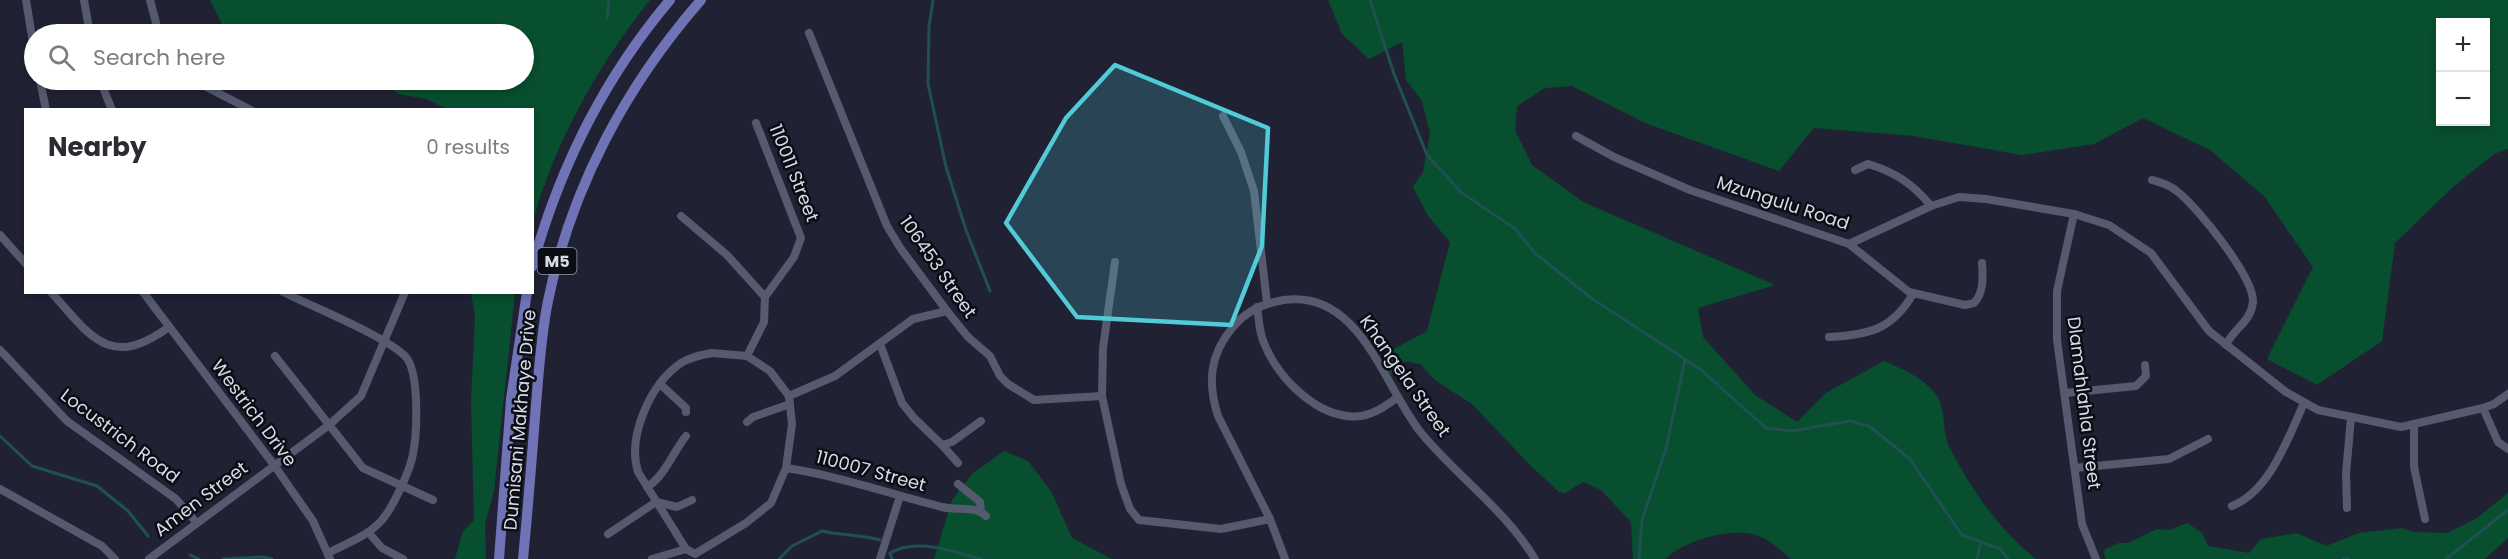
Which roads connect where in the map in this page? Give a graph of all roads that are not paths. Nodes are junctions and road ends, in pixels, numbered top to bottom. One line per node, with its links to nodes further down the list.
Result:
1 (27, 0): 6 (street)
2 (86, 0): 7 (street)
3 (150, 0): 8 (street)
4 (670, 0): 26 (main road, M5)
5 (701, 0): 93 (main road, Dumisani Makhaye Drive / M5)
6 (30, 24)
7 (89, 24)
8 (156, 24)
9 (809, 33): 39 (street, 106453 Street)
10 (42, 90): 13 (street)
11 (104, 90): 14 (street)
12 (212, 90): 15 (street)
13 (46, 108)
14 (111, 108)
15 (246, 108)
16 (1223, 116): 37 (street)
17 (756, 123): 36 (street, 110011 Street)
18 (1576, 136): 25 (street, Mzungulu Road)
19 (1855, 170): 21 (street)
20 (2152, 180): 44 (street)
21 (1931, 206): 22 (street, Mzungulu Road); 25 (street, Mzungulu Road)
22 (2073, 214): 44 (street, Mzungulu Road); 50 (street, Dlamahlahla Street)
23 (681, 216): 36 (street)
24 (0, 235): 27 (street)
25 (1849, 244): 35 (street)
26 (534, 261)
27 (24, 262)
28 (1115, 262): 52 (street)
29 (1982, 263): 35 (street)
30 (53, 294): 40 (street)
31 (144, 294): 40 (street, Westrich Drive)
32 (287, 294): 42 (street)
33 (404, 294): 42 (street, Amen Street)
34 (527, 294): 92 (main road, Dumisani Makhaye Drive / M5)
35 (1913, 294): 41 (street)
36 (765, 297): 47 (street)
37 (1267, 303): 38 (street, Khangela Street); 53 (street, Khangela Street)
38 (1257, 307): 53 (street); 81 (street, Khangela Street)
39 (947, 311): 43 (street); 52 (street, 106453 Street)
40 (169, 327): 68 (street, Westrich Drive)
41 (1829, 337)
42 (385, 342): 61 (street, Amen Street); 72 (street)
43 (880, 344): 54 (street); 65 (street)
44 (2226, 345): 55 (street, Mzungulu Road)
45 (0, 350): 83 (street, Locustrich Road)
46 (275, 356): 61 (street)
47 (747, 356): 49 (street); 54 (street)
48 (2145, 365): 50 (street)
49 (660, 384): 57 (street); 73 (street)
50 (2065, 393): 70 (street, Dlamahlahla Street)
51 (2508, 394): 56 (street, Mzungulu Road)
52 (1102, 396): 81 (street)
53 (1398, 398): 98 (street, Khangela Street)
54 (790, 400): 60 (street); 69 (street)
55 (2304, 403): 58 (street, Mzungulu Road); 79 (street)
56 (2483, 408): 62 (street, Mzungulu Road); 66 (street)
57 (686, 412)
58 (2351, 418): 62 (street, Mzungulu Road); 80 (street)
59 (981, 421): 65 (street)
60 (747, 422)
61 (329, 425): 68 (street, Amen Street); 72 (street)
62 (2414, 426): 82 (street)
63 (686, 436): 73 (street)
64 (2208, 440): 70 (street)
65 (942, 445): 67 (street)
66 (2508, 449)
67 (958, 463)
68 (274, 465): 83 (street, Amen Street); 88 (street, Westrich Drive)
69 (786, 468): 75 (street, 110007 Street); 87 (street)
70 (2075, 468): 99 (street, Dlamahlahla Street)
71 (958, 484): 75 (street, 110007 Street)
72 (399, 487): 76 (street); 84 (street)
73 (647, 487): 78 (street)
74 (0, 489): 89 (street)
75 (900, 496): 95 (street)
76 (433, 500)
77 (692, 500): 78 (street)
78 (656, 502): 85 (street); 87 (street)
79 (2232, 506)
80 (2347, 508)
81 (1270, 519): 86 (street, Khangela Street)
82 (2425, 519)
83 (196, 522): 90 (street, Amen Street)
84 (369, 533): 88 (street); 91 (street)
85 (608, 534)
86 (1279, 542): 96 (street, Khangela Street); 97 (street, Khangela Street)
87 (689, 554): 94 (street)
88 (329, 556)
89 (115, 559)
90 (149, 559)
91 (403, 559)
92 (499, 559)
93 (523, 559)
94 (652, 559)
95 (880, 559)
96 (1280, 559)
97 (1285, 559)
98 (1535, 559)
99 (2096, 559)

